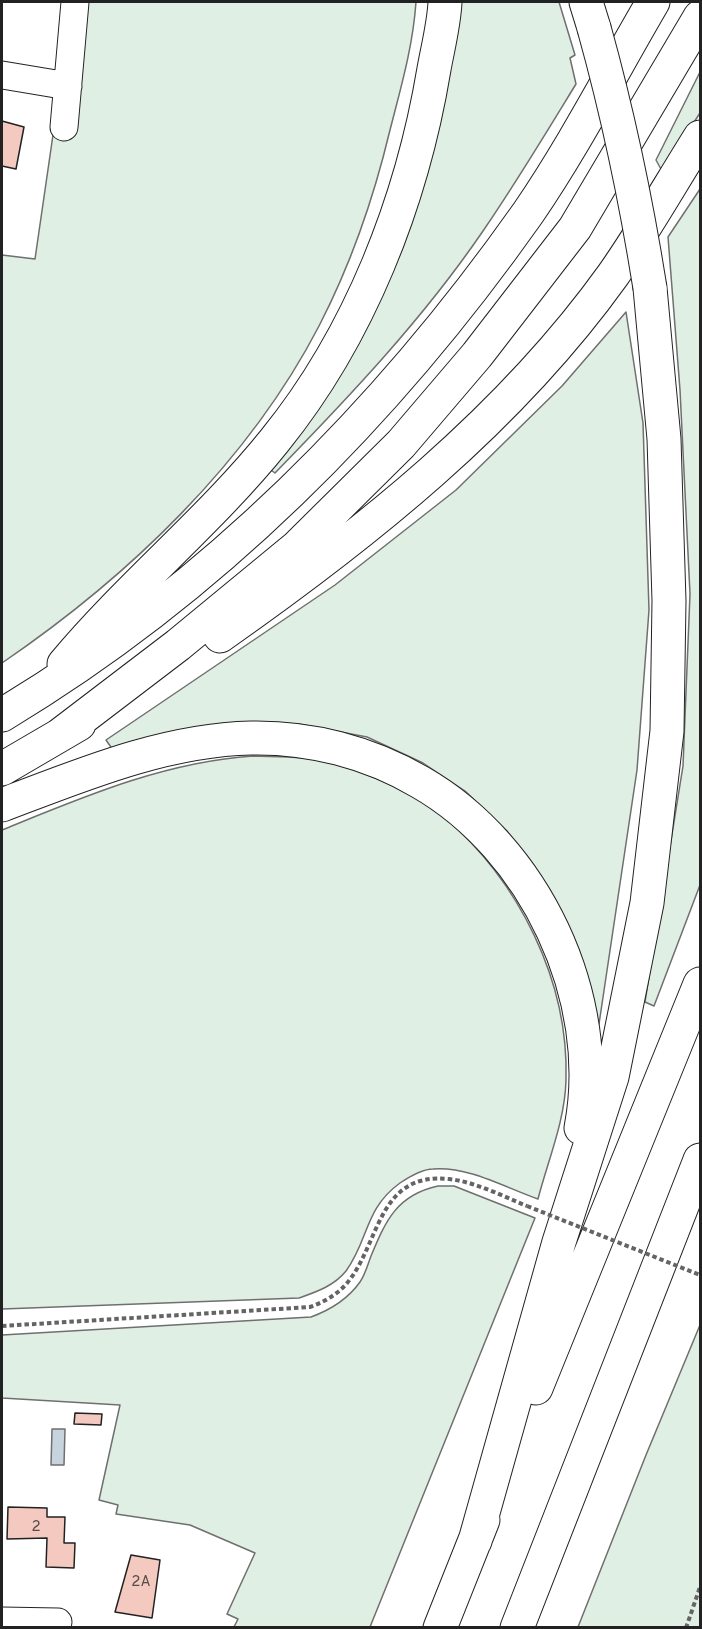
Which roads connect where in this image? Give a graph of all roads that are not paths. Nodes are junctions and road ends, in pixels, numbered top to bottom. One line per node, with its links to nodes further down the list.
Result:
1 (75, 2): 7 (street)
2 (444, 2): 10 (highway)
3 (653, 2): 10 (highway)
4 (590, 15): 17 (highway, bridge)
5 (700, 17): 12 (highway)
6 (2, 75): 7 (street)
7 (68, 86): 8 (street)
8 (64, 127)
9 (700, 137): 12 (highway)
10 (40, 692): 11 (highway)
11 (2, 715)
12 (60, 735): 13 (highway)
13 (2, 769)
14 (2, 805): 17 (highway)
15 (700, 984): 18 (highway)
16 (698, 1168): 22 (highway)
17 (559, 1242): 18 (highway)
18 (475, 1540): 21 (highway)
19 (2, 1621): 20 (street)
20 (58, 1622)
21 (440, 1628)
22 (517, 1628)

